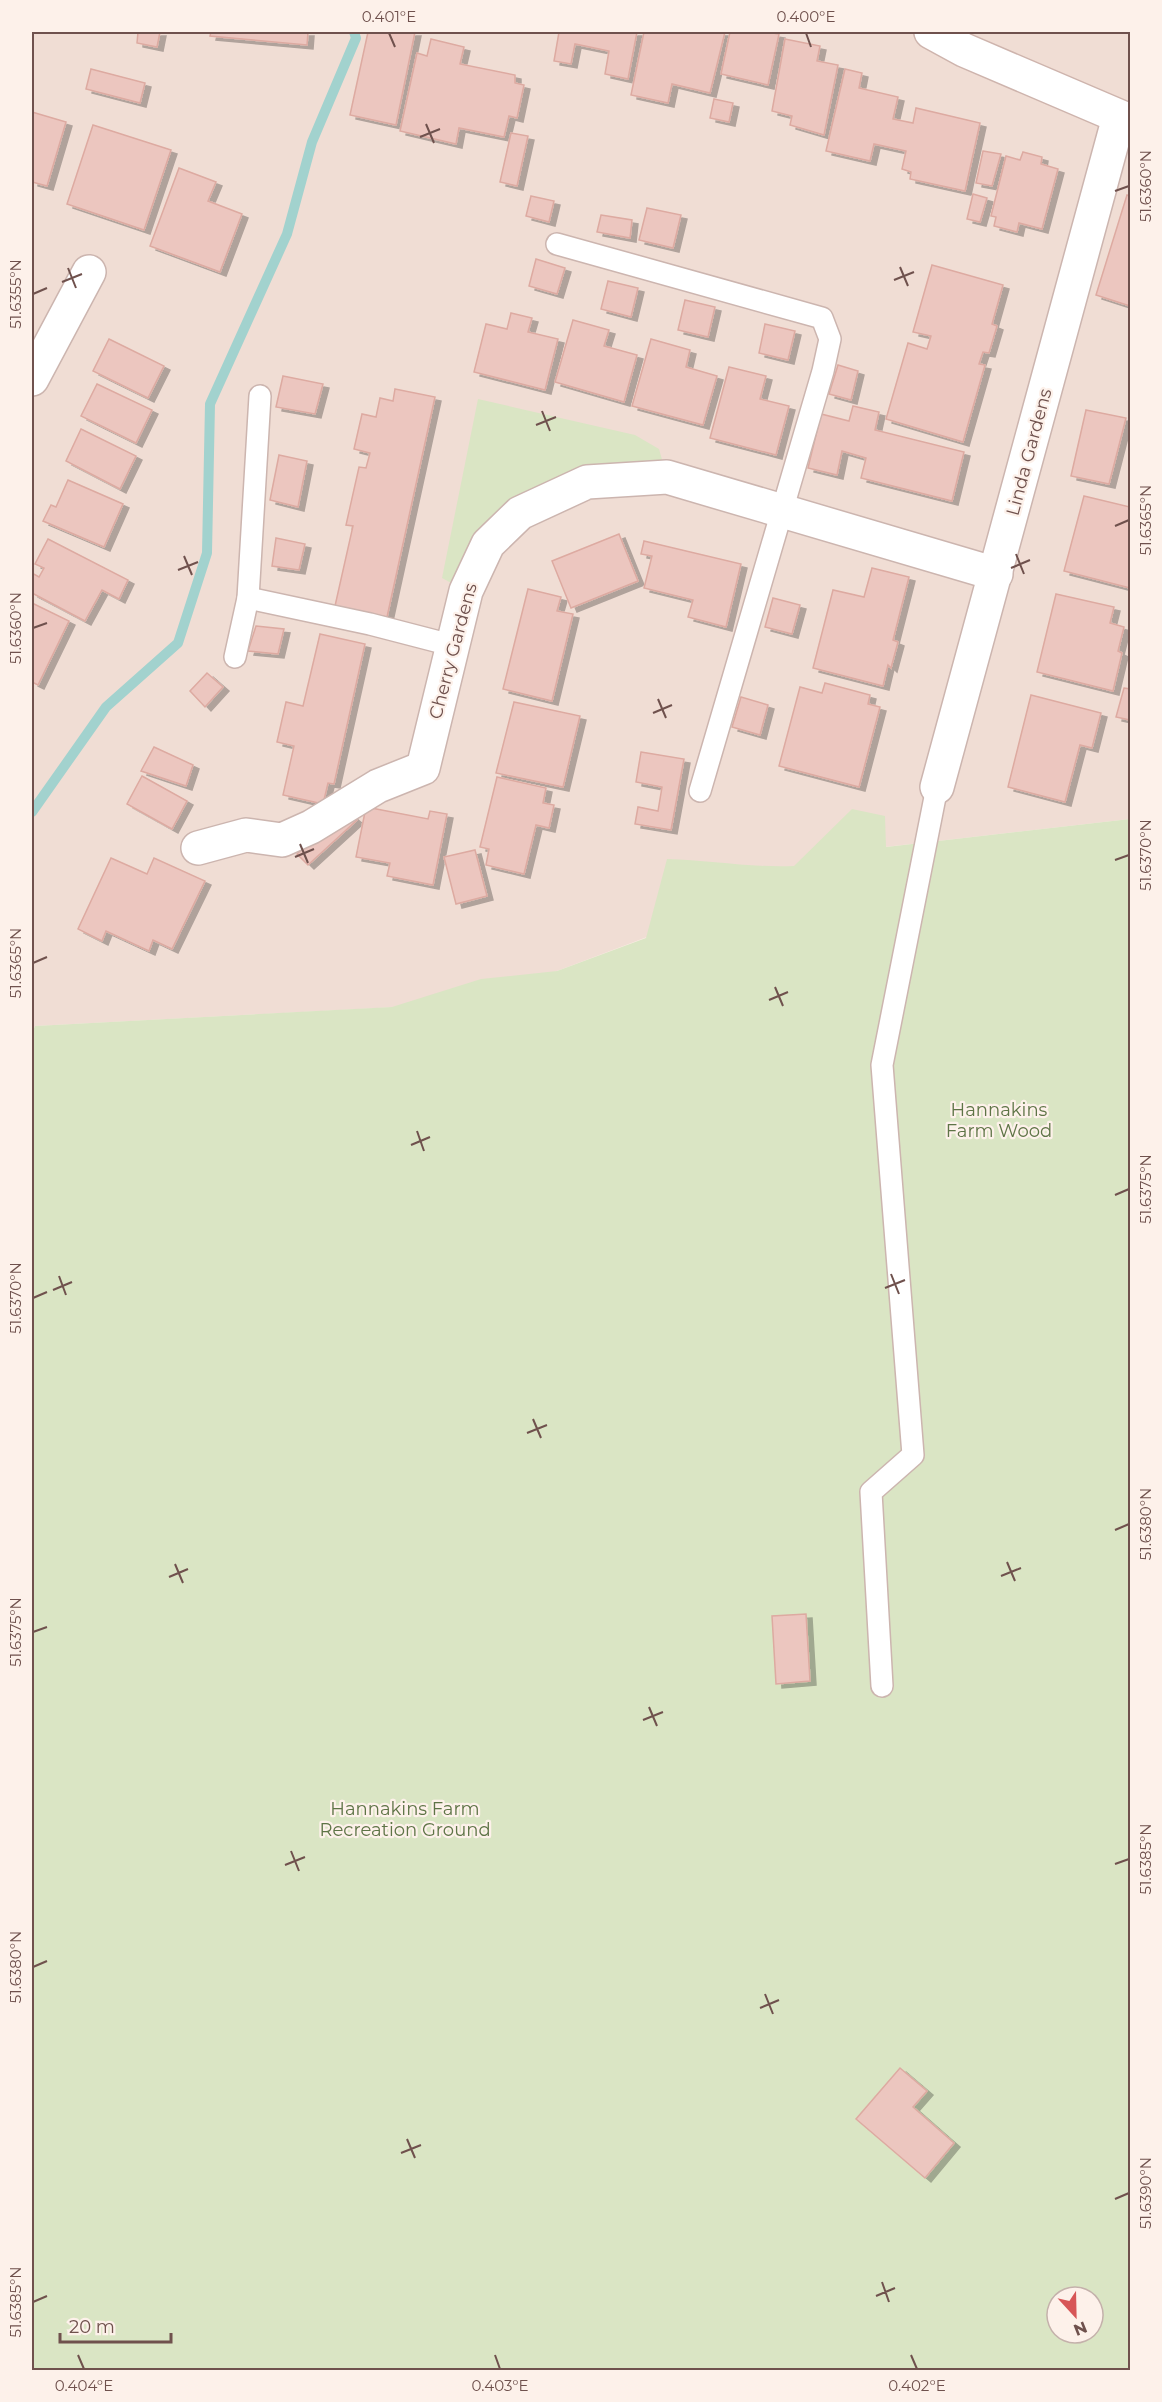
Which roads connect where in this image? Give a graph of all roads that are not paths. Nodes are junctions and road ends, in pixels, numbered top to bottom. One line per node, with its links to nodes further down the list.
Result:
1 (931, 32): 2 (street)
2 (1125, 119): 8 (street, Linda Gardens)
3 (557, 244): 7 (lane)
4 (88, 272): 5 (street)
5 (32, 379)
6 (260, 396): 9 (lane)
7 (780, 510): 8 (street, Cherry Gardens); 10 (street, Cherry Gardens); 13 (lane)
8 (996, 574): 12 (street, Linda Gardens)
9 (248, 597): 10 (lane); 11 (lane)
10 (451, 645): 14 (street, Cherry Gardens)
11 (235, 657)
12 (937, 787): 15 (lane)
13 (700, 791)
14 (198, 848)
15 (882, 1686)

